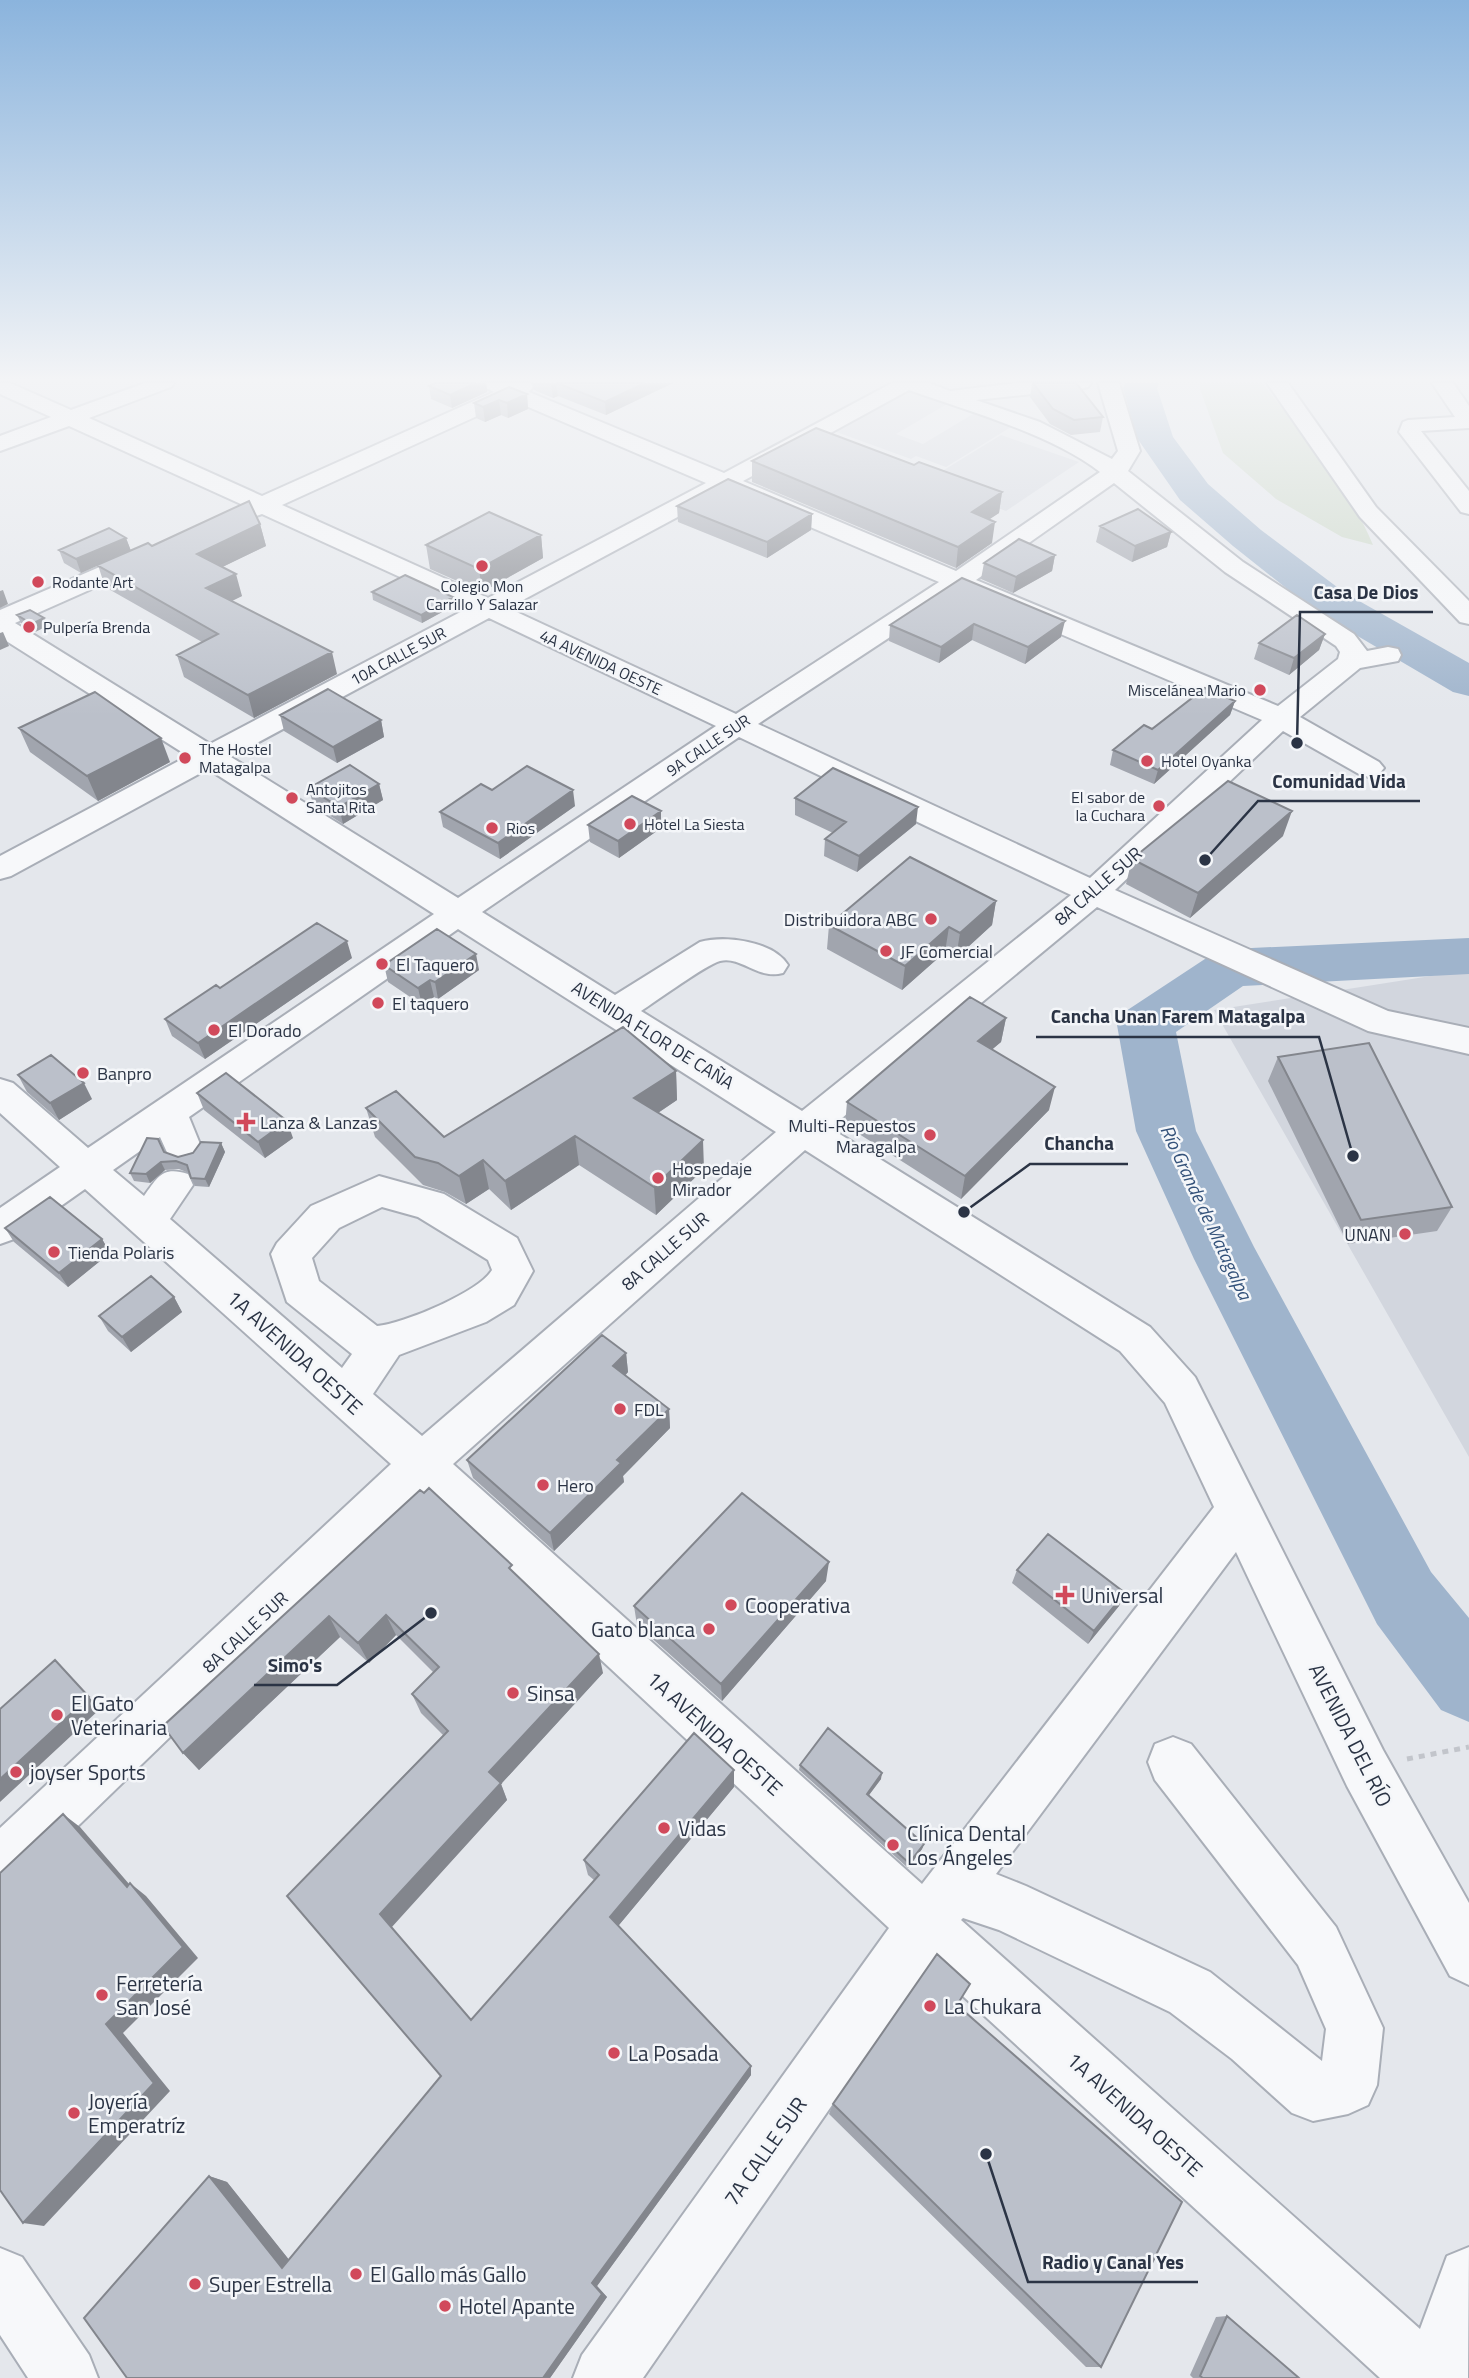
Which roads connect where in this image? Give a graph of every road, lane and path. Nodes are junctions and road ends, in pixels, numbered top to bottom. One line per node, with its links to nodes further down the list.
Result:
1 (233, 494): 8 (street, 4A AVENIDA OESTE)
2 (288, 494): 8 (street)
3 (704, 494): 12 (street, 10A CALLE SUR)
4 (755, 494): 11 (street)
5 (1083, 494): 11 (street, 9A CALLE SUR)
6 (1144, 494): 17 (street)
7 (1355, 494): 15 (street)
8 (261, 507): 9 (street); 12 (street, 4A AVENIDA OESTE)
9 (224, 523)
10 (174, 544): 13 (street)
11 (960, 580): 18 (street); 19 (street, 9A CALLE SUR)
12 (488, 608): 19 (street, 4A AVENIDA OESTE); 20 (street, 10A CALLE SUR)
13 (0, 620)
14 (0, 625): 20 (street, AVENIDA FLOR DE CAÑA)
15 (1466, 630)
16 (1388, 656): 17 (street)
17 (1351, 662): 18 (street, 8A CALLE SUR)
18 (1281, 718): 21 (street); 23 (street, 8A CALLE SUR)
19 (736, 726): 23 (street, 4A AVENIDA OESTE); 24 (street, 9A CALLE SUR)
20 (208, 756): 22 (street, 10A CALLE SUR); 24 (street, AVENIDA FLOR DE CAÑA)
21 (1369, 768)
22 (0, 869)
23 (1092, 894): 27 (street, 4A AVENIDA OESTE); 30 (street, 8A CALLE SUR)
24 (458, 913): 26 (street, AVENIDA FLOR DE CAÑA); 29 (street, 9A CALLE SUR)
25 (771, 965): 26 (street)
26 (615, 1011): 30 (street, AVENIDA FLOR DE CAÑA)
27 (1469, 1041)
28 (0, 1092): 31 (street, 1A AVENIDA OESTE)
29 (169, 1112): 31 (street, 9A CALLE SUR); 32 (street)
30 (803, 1130): 36 (street, 8A CALLE SUR); 37 (street, AVENIDA FLOR DE CAÑA)
31 (88, 1168): 32 (street, 1A AVENIDA OESTE); 33 (street, 9A CALLE SUR)
32 (147, 1220): 35 (street, 1A AVENIDA OESTE)
33 (0, 1228)
34 (384, 1343): 34 (street); 35 (street)
35 (346, 1397): 36 (street, 1A AVENIDA OESTE)
36 (422, 1464): 41 (street, 8A CALLE SUR); 42 (street, 1A AVENIDA OESTE)
37 (1240, 1510): 40 (street, AVENIDA DEL RÍO); 42 (street, 7A CALLE SUR)
38 (1469, 1747): 40 (path)
39 (1173, 1762): 42 (street)
40 (1365, 1768): 43 (street, AVENIDA DEL RÍO)
41 (0, 1864)
42 (939, 1906): 47 (street, 7A CALLE SUR); 48 (street, 1A AVENIDA OESTE)
43 (1469, 1957)
44 (1469, 2278): 49 (street)
45 (0, 2279): 46 (street)
46 (66, 2378)
47 (605, 2378)
48 (1427, 2378)
49 (1436, 2378)

